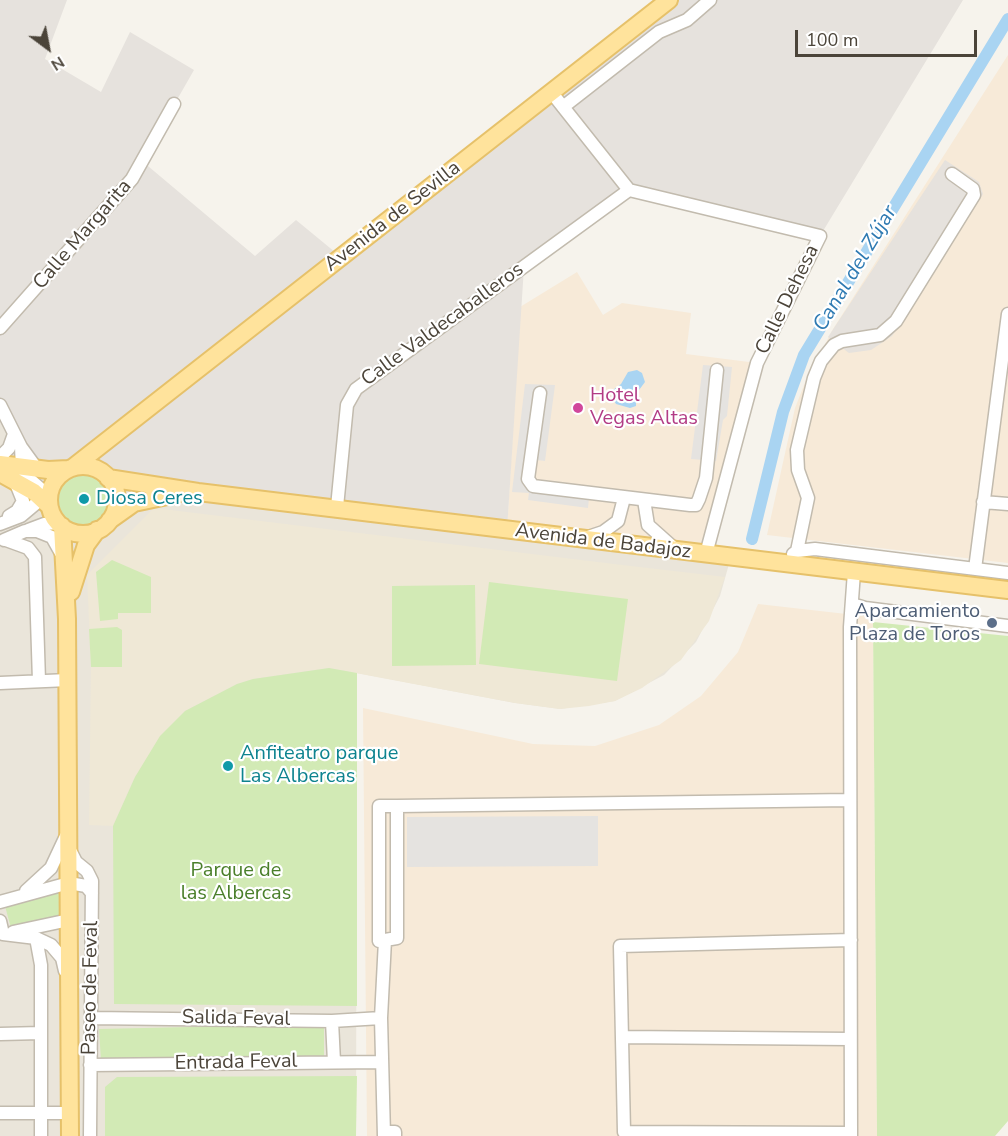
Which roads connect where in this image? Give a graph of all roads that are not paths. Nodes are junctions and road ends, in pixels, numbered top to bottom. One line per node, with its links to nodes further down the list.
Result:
1 (669, 0): 3 (main road, Avenida de Sevilla)
2 (710, 0): 5 (street)
3 (552, 93): 5 (street); 16 (main road, Avenida de Sevilla)
4 (174, 104): 9 (street, Calle Margarita)
5 (563, 107): 7 (street)
6 (952, 174): 40 (street)
7 (630, 190): 29 (street, Calle Valdecaballeros); 41 (street, Calle Dehesa)
8 (1008, 314): 10 (street)
9 (0, 328)
10 (1004, 358): 14 (street)
11 (717, 370): 26 (street)
12 (1008, 385): 14 (street)
13 (540, 393): 25 (street)
14 (996, 394): 27 (street)
15 (0, 405): 17 (street)
16 (117, 433): 20 (main road, Avenida de Sevilla); 22 (main road, Avenida de Sevilla)
17 (14, 434): 18 (street); 21 (street)
18 (0, 457)
19 (0, 464): 21 (main road)
20 (70, 469): 21 (main road); 22 (main road); 24 (main road)
21 (18, 472): 24 (main road); 31 (street)
22 (105, 475): 23 (main road); 33 (main road)
23 (198, 492): 29 (main road, Avenida de Badajoz); 33 (main road)
24 (47, 497): 31 (street); 32 (main road)
25 (624, 498): 26 (street); 30 (street)
26 (644, 500): 34 (street)
27 (983, 502): 28 (street); 44 (street)
28 (1008, 504)
29 (336, 507): 36 (main road, Avenida de Badajoz)
30 (618, 521): 36 (street); 38 (street)
31 (0, 523)
32 (60, 525): 33 (main road); 35 (street); 42 (main road)
33 (103, 525): 49 (main road)
34 (648, 525): 38 (street); 39 (street)
35 (25, 531): 37 (street); 42 (street)
36 (581, 539): 38 (main road, Avenida de Badajoz)
37 (3, 541): 52 (street)
38 (629, 545): 39 (main road, Avenida de Badajoz)
39 (677, 550): 41 (main road, Avenida de Badajoz)
40 (797, 551): 43 (street); 44 (street)
41 (706, 554): 43 (main road, Avenida de Badajoz)
42 (62, 556): 49 (main road)
43 (785, 563): 45 (main road, Avenida de Badajoz)
44 (975, 569): 46 (street)
45 (854, 572): 47 (main road, Avenida de Badajoz); 48 (street)
46 (1008, 573)
47 (1008, 590)
48 (852, 604): 50 (street); 54 (street)
49 (67, 611): 51 (main road)
50 (1008, 626)
51 (68, 680): 52 (street); 56 (main road)
52 (39, 681): 53 (street)
53 (0, 683)
54 (850, 800): 55 (street); 69 (street)
55 (397, 806): 62 (street); 63 (street)
56 (69, 829): 57 (main road); 60 (street)
57 (69, 848): 58 (main road); 59 (street, Paseo de Feval)
58 (69, 883): 59 (street); 60 (street); 64 (main road)
59 (92, 893): 71 (street, Paseo de Feval)
60 (22, 895): 61 (street)
61 (0, 902)
62 (379, 903): 63 (street); 68 (street)
63 (397, 903): 68 (street)
64 (69, 920): 66 (street); 70 (main road)
65 (0, 921): 66 (street)
66 (2, 935): 67 (street)
67 (36, 938): 70 (street); 74 (street)
68 (385, 940): 72 (street)
69 (851, 940): 76 (street); 77 (street)
70 (69, 986): 83 (main road)
71 (91, 1018): 73 (street, Salida Feval); 80 (street, Paseo de Feval)
72 (381, 1018): 73 (street, Salida Feval); 79 (street)
73 (332, 1020): 78 (street)
74 (41, 1033): 75 (street); 82 (street)
75 (0, 1034)
76 (622, 1037): 77 (street); 84 (street)
77 (850, 1039): 84 (street)
78 (334, 1062): 79 (street, Entrada Feval); 80 (street, Entrada Feval)
79 (381, 1062): 85 (street)
80 (90, 1065): 88 (street, Paseo de Feval)
81 (0, 1113): 82 (street)
82 (41, 1113): 83 (street); 86 (street)
83 (70, 1113): 87 (main road)
84 (851, 1134)
85 (388, 1135)
86 (41, 1136)
87 (70, 1136)
88 (90, 1136)

